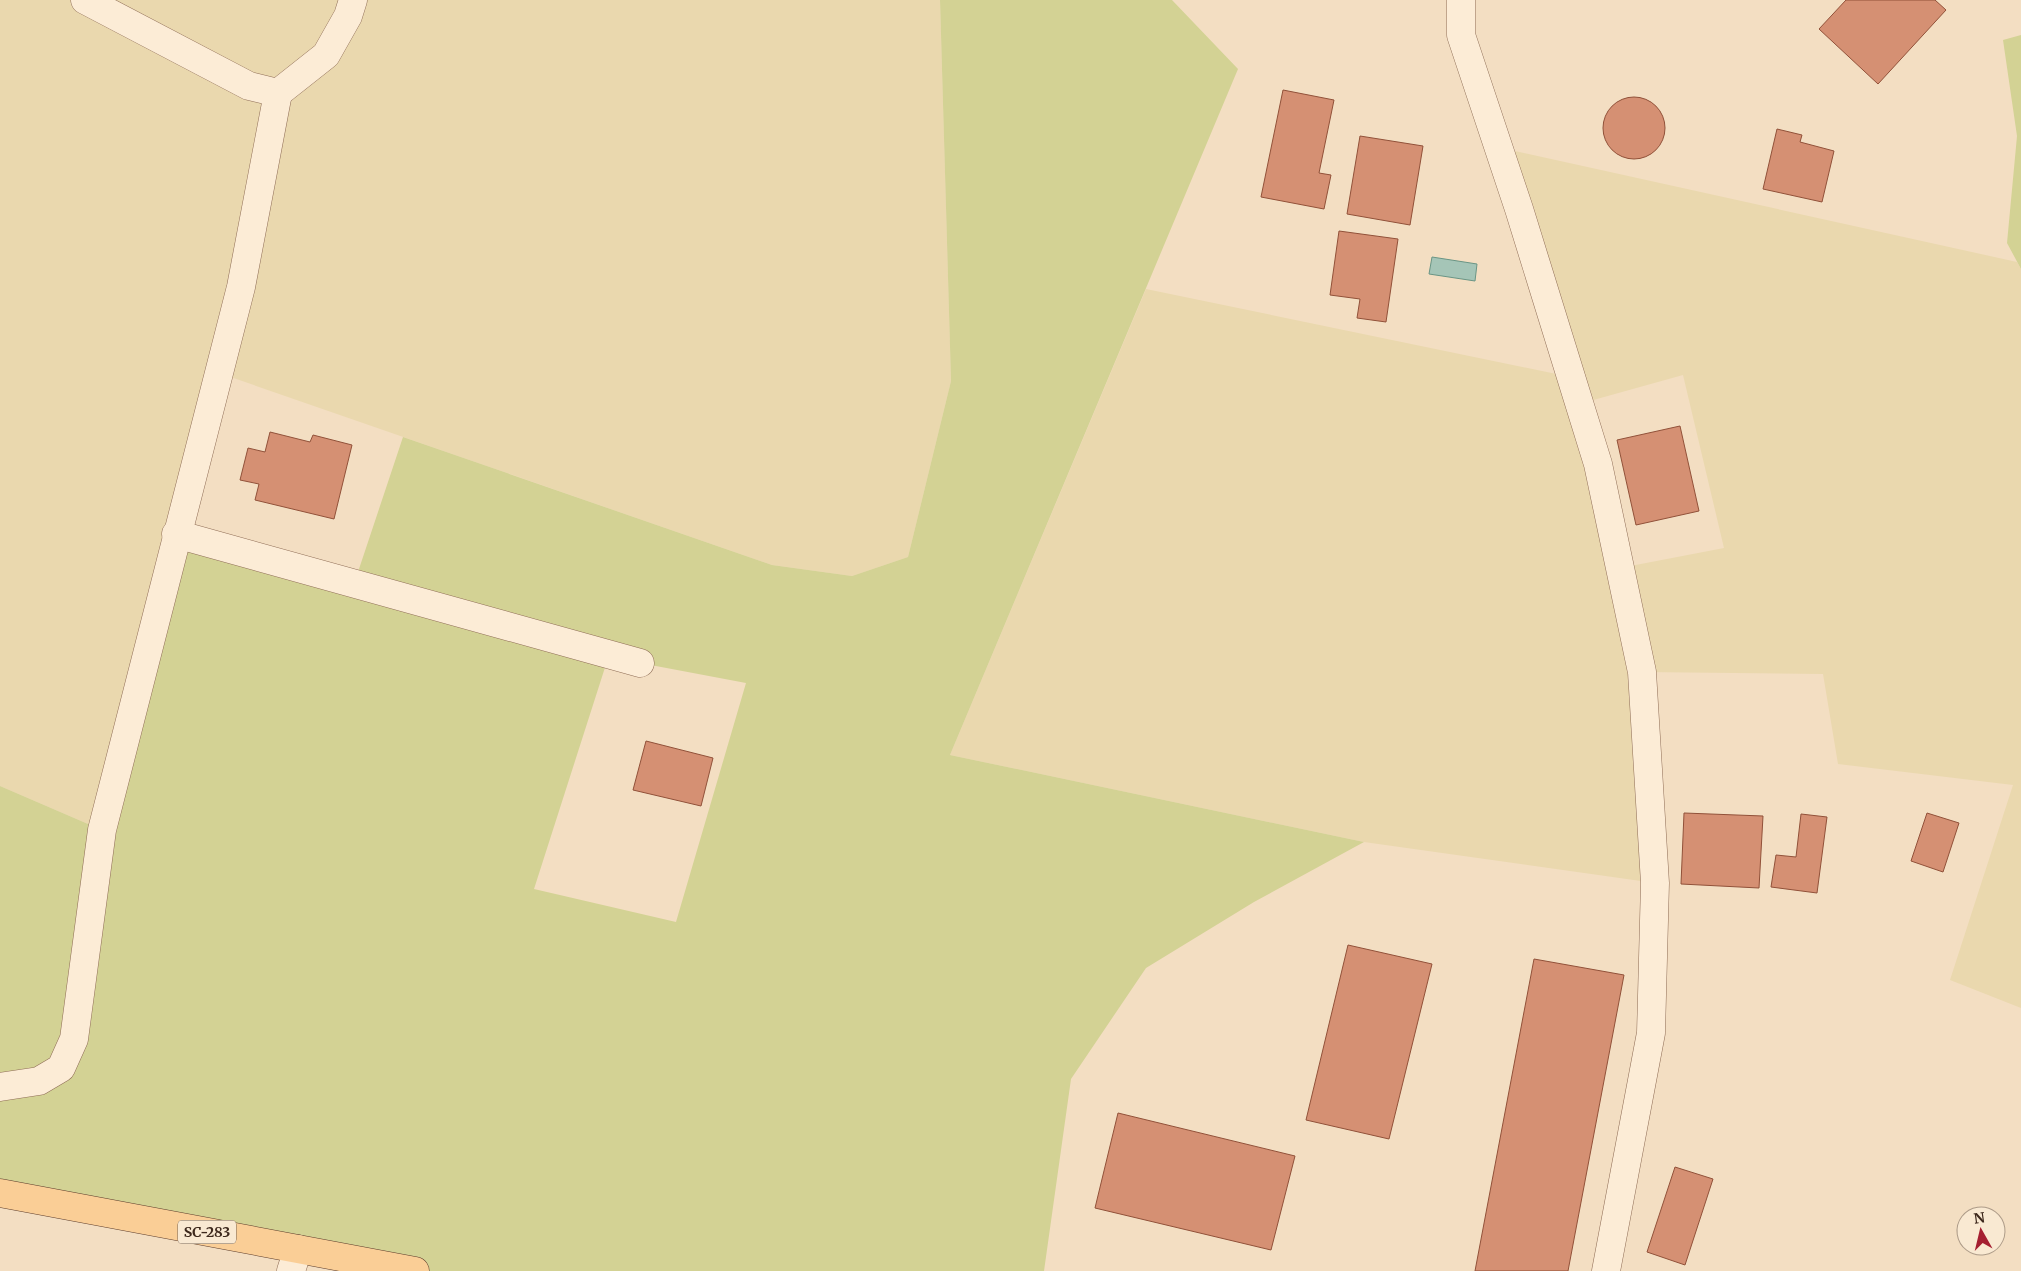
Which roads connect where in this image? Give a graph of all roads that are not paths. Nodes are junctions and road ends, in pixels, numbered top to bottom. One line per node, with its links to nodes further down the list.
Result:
1 (85, 0): 4 (street)
2 (353, 0): 4 (street)
3 (1461, 0): 11 (street)
4 (278, 93): 5 (street)
5 (176, 534): 6 (street); 7 (street)
6 (640, 663)
7 (0, 1087)
8 (0, 1193): 9 (main road, SC-283)
9 (294, 1260): 10 (main road, SC-283)
10 (415, 1271)
11 (1606, 1271)

